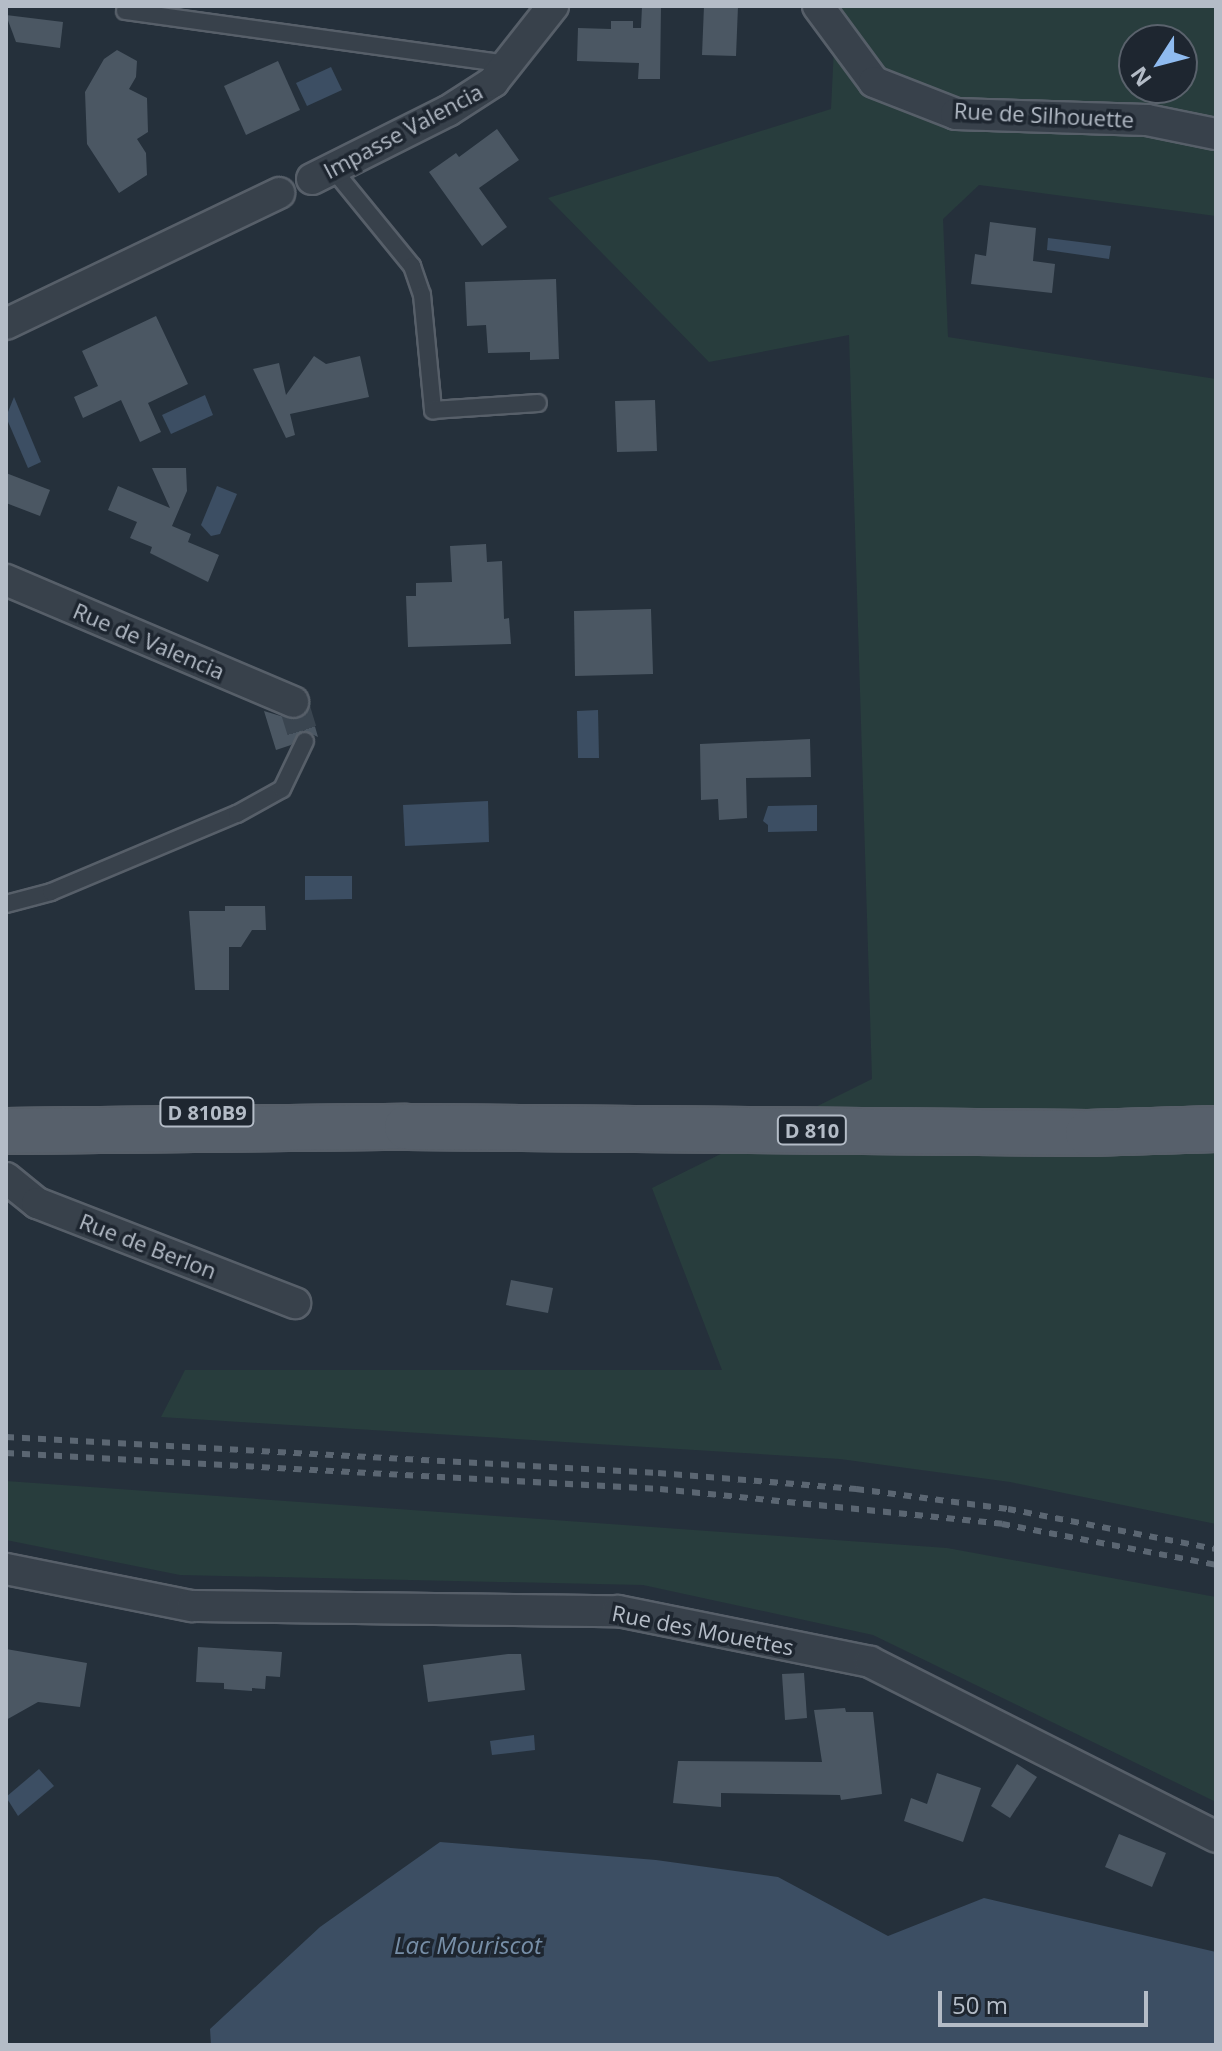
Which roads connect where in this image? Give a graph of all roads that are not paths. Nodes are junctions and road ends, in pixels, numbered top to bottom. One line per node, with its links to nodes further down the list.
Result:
1 (553, 6): 4 (street, Impasse Valencia)
2 (818, 6): 5 (street, Rue de Silhouette)
3 (125, 11): 4 (lane)
4 (508, 64): 6 (street, Impasse Valencia)
5 (1216, 134)
6 (322, 174): 9 (lane)
7 (279, 193): 8 (street)
8 (6, 324)
9 (538, 403)
10 (6, 580): 11 (street, Rue de Valencia)
11 (293, 702)
12 (305, 741): 13 (lane)
13 (6, 904)
14 (6, 1101): 15 (main road, D 810B9)
15 (407, 1127): 16 (main road, D 810); 18 (main road, D 810)
16 (1216, 1129)
17 (6, 1131): 18 (main road, D 810)
18 (74, 1131): 19 (main road)
19 (6, 1142)
20 (6, 1178): 21 (street, Rue de Berlon)
21 (295, 1303)
22 (6, 1569): 23 (street, Rue des Mouettes)
23 (1216, 1837)

